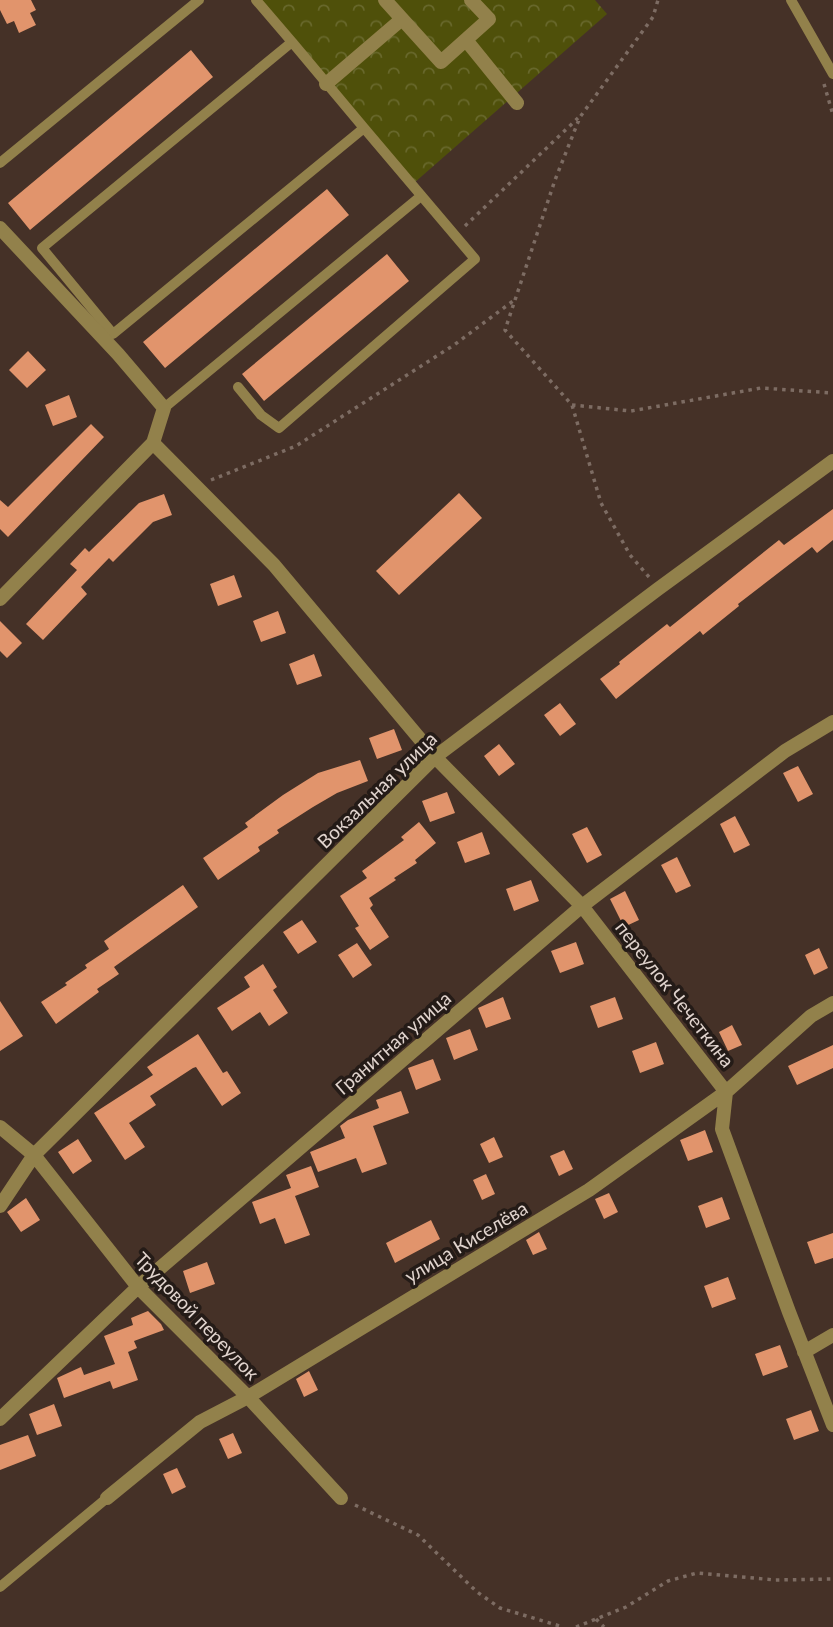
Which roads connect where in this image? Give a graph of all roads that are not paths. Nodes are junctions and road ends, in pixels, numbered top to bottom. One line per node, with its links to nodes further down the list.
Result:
1 (199, 0): 13 (lane)
2 (256, 0): 8 (lane)
3 (385, 0): 6 (street)
4 (471, 0): 7 (street)
5 (791, 0): 9 (lane)
6 (402, 19): 7 (street); 10 (street)
7 (466, 40): 11 (street)
8 (292, 42): 10 (lane); 12 (lane)
9 (833, 74)
10 (326, 84): 12 (lane)
11 (517, 103)
12 (364, 128): 14 (lane)
13 (0, 163)
14 (421, 196): 16 (lane); 17 (lane)
15 (0, 228): 17 (street)
16 (238, 387)
17 (164, 408): 18 (street)
18 (153, 443): 20 (street); 22 (street, переулок Чечеткина)
19 (833, 461): 22 (street, Вокзальная улица)
20 (0, 599)
21 (833, 722): 23 (street, Гранитная улица)
22 (435, 757): 23 (street, переулок Чечеткина); 27 (street, Вокзальная улица)
23 (582, 906): 25 (street, переулок Чечеткина); 29 (street, Гранитная улица)
24 (833, 1003): 25 (street, улица Киселёва)
25 (726, 1092): 31 (street, переулок Чечеткина); 32 (street, улица Киселёва)
26 (0, 1126): 27 (street, Трудовой переулок)
27 (34, 1155): 28 (street, Вокзальная улица); 29 (street, Трудовой переулок)
28 (0, 1206)
29 (138, 1287): 32 (street, Трудовой переулок); 33 (street, Гранитная улица)
30 (833, 1335): 31 (street)
31 (804, 1352): 34 (street, переулок Чечеткина)
32 (248, 1397): 35 (street, улица Киселёва); 36 (street, Трудовой переулок)
33 (0, 1419)
34 (833, 1425)
35 (107, 1498): 37 (lane)
36 (341, 1498)
37 (0, 1587)

